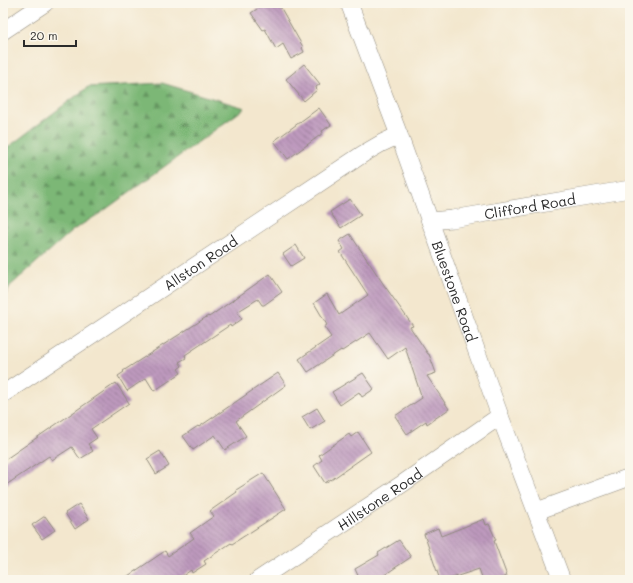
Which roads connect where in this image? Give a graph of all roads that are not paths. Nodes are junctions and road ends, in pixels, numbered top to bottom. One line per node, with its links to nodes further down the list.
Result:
1 (45, 3): 3 (street)
2 (349, 3): 4 (street, Bluestone Road)
3 (3, 31)
4 (399, 135): 6 (street, Bluestone Road); 7 (street, Allston Road)
5 (630, 189): 6 (street, Clifford Road)
6 (430, 221): 8 (street, Bluestone Road)
7 (3, 394)
8 (500, 416): 10 (street, Bluestone Road); 11 (street, Hillstone Road)
9 (630, 477): 10 (street)
10 (537, 511): 12 (street, Bluestone Road)
11 (258, 580)
12 (562, 580)

